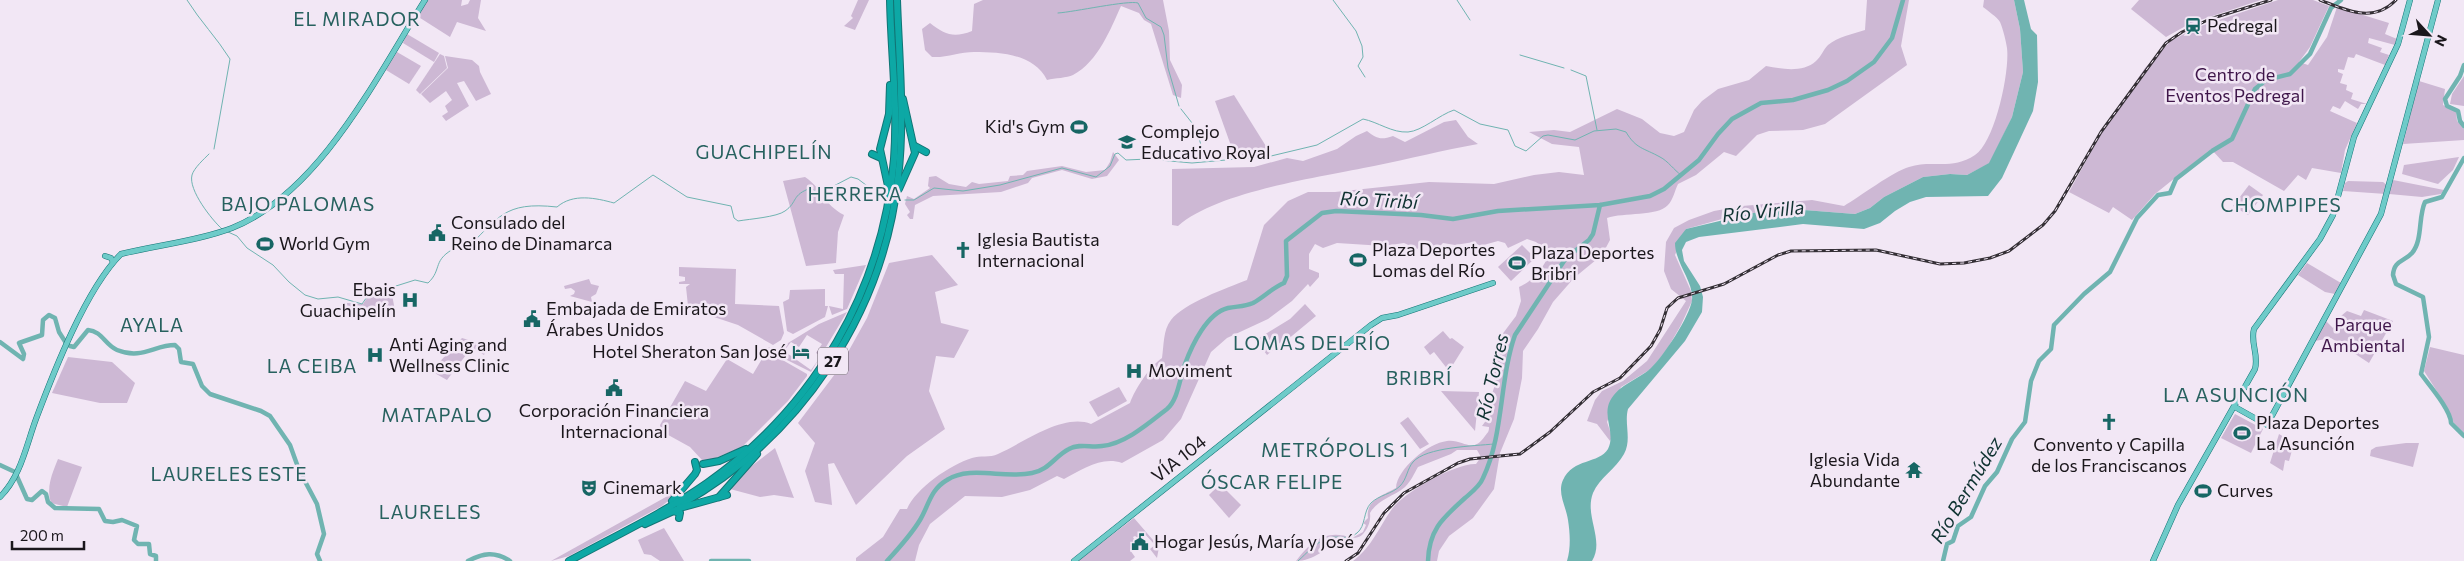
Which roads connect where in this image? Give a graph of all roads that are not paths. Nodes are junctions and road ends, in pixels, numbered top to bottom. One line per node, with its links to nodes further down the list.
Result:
1 (425, 0): 18 (main road)
2 (890, 0): 6 (highway, 27)
3 (897, 0): 7 (highway, 27)
4 (2410, 0): 22 (main road)
5 (2438, 0): 22 (main road)
6 (890, 15): 8 (highway); 16 (highway, 27)
7 (899, 66): 9 (highway); 16 (highway, 27)
8 (882, 143): 10 (highway); 14 (highway)
9 (915, 145): 12 (highway); 15 (highway)
10 (886, 152)
11 (909, 152): 15 (highway)
12 (926, 152)
13 (872, 154): 14 (highway)
14 (881, 158): 16 (highway)
15 (913, 160): 16 (highway)
16 (890, 209): 19 (highway, 27); 23 (highway, 27)
17 (105, 256): 18 (main road)
18 (113, 262): 28 (main road)
19 (870, 273): 21 (highway); 23 (highway, 27)
20 (1493, 283): 36 (main road, VÍA 104)
21 (850, 309)
22 (2235, 407): 37 (main road)
23 (772, 434): 25 (highway); 26 (highway, 27); 27 (highway)
24 (695, 462): 31 (highway)
25 (703, 464)
26 (711, 485): 27 (highway); 31 (highway, 27); 33 (highway, 27)
27 (727, 490): 29 (highway)
28 (0, 497)
29 (675, 510): 30 (highway); 32 (highway); 33 (highway)
30 (687, 513)
31 (653, 515): 34 (highway, 27)
32 (680, 518)
33 (646, 524): 35 (highway, 27)
34 (569, 561)
35 (577, 561)
36 (1073, 561)
37 (2153, 561)

